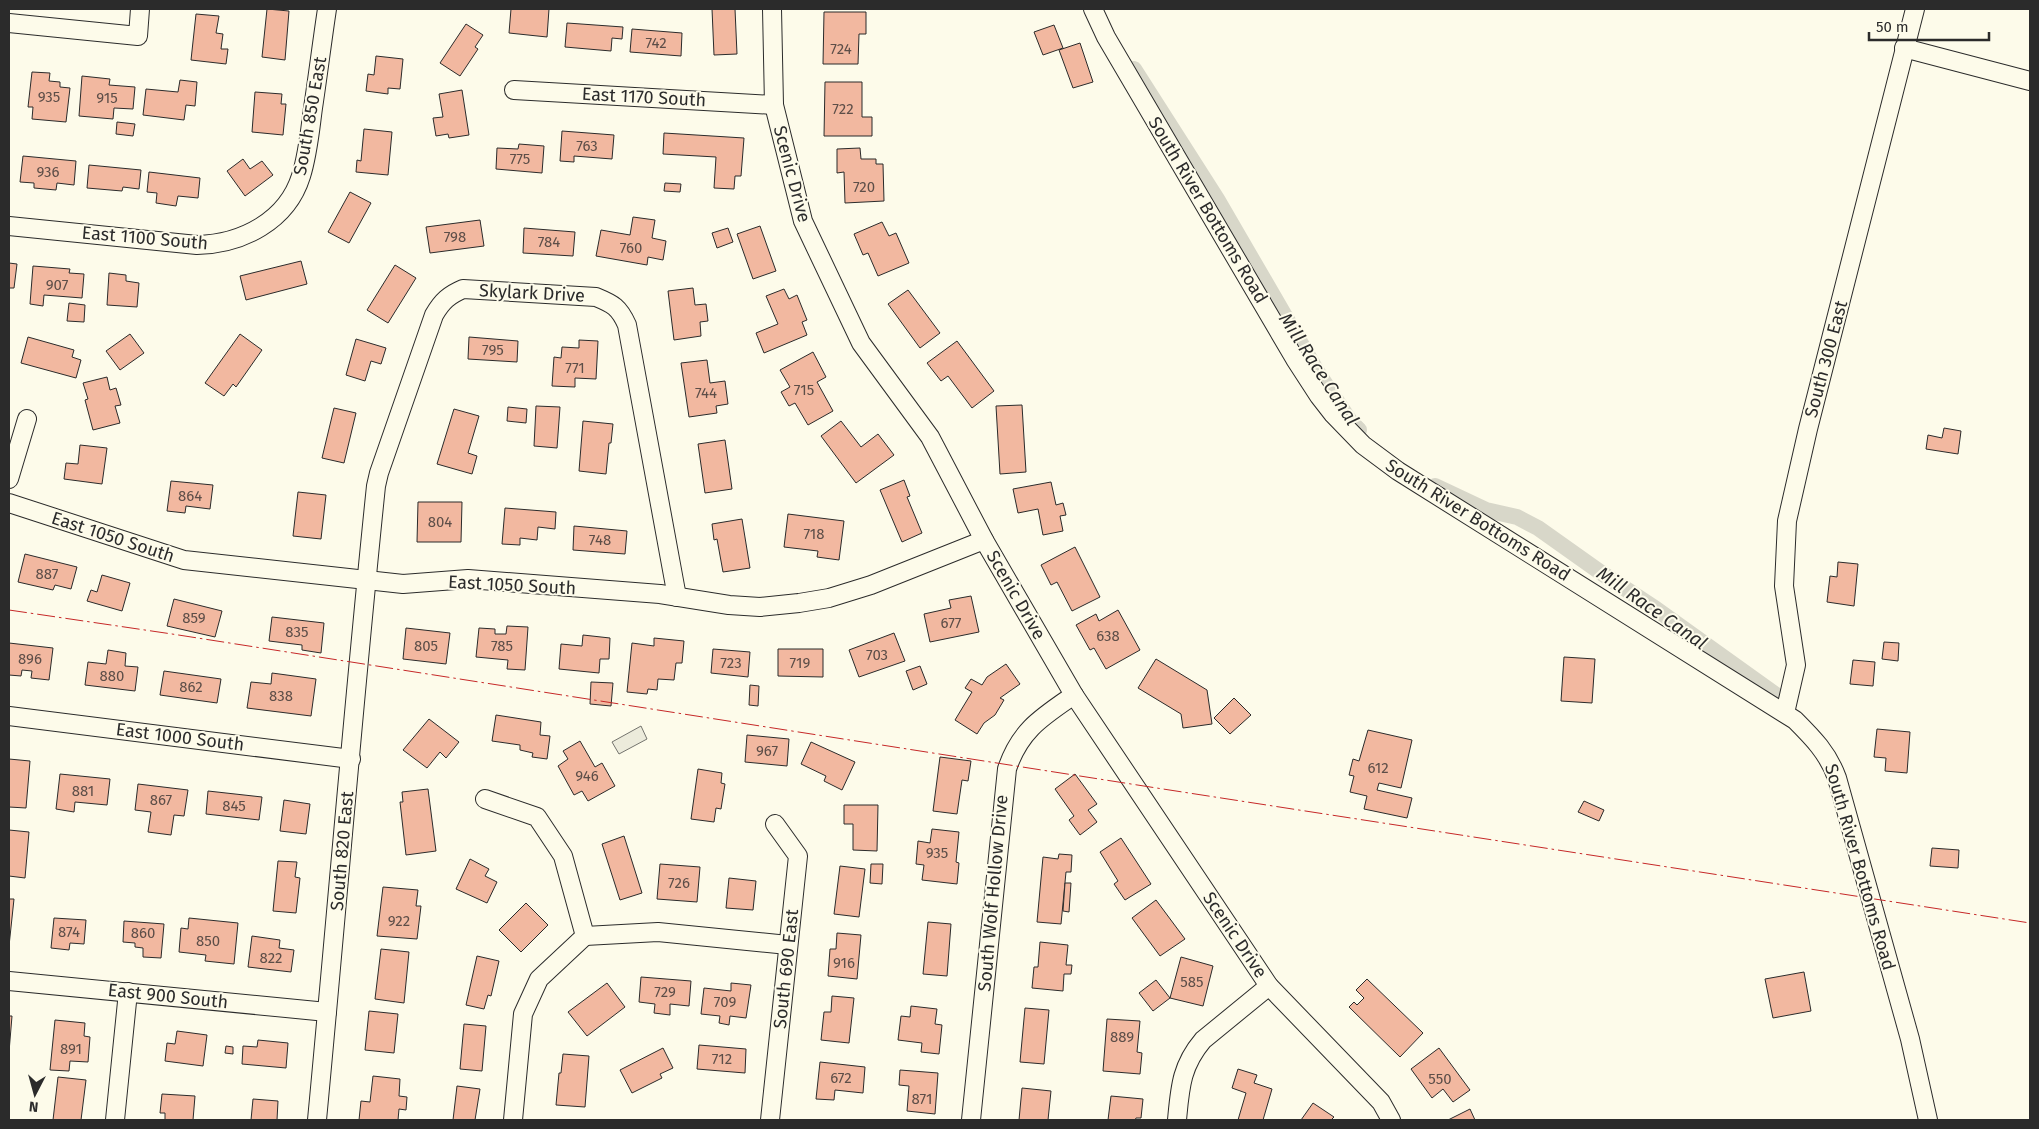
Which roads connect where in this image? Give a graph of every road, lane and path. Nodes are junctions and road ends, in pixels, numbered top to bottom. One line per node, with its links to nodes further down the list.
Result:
1 (140, 9): 6 (street)
2 (327, 9): 11 (street, South 850 East)
3 (772, 9): 10 (street, Scenic Drive)
4 (1093, 9): 20 (street, South River Bottoms Road)
5 (1915, 9): 7 (street, South 300 East)
6 (9, 24)
7 (1904, 48): 8 (street); 20 (street, South 300 East)
8 (2030, 81)
9 (514, 90): 10 (street, East 1170 South)
10 (774, 105): 16 (street, Scenic Drive)
11 (275, 216): 12 (street, East 1100 South)
12 (9, 226)
13 (27, 419): 14 (street)
14 (9, 479)
15 (9, 504): 17 (street, East 1050 South)
16 (984, 540): 18 (street, East 1050 South); 19 (street, Scenic Drive)
17 (366, 581): 18 (street, East 1050 South); 18 (street, Skylark Drive); 22 (street, South 820 East)
18 (677, 597)
19 (1074, 695): 28 (street, Scenic Drive); 35 (street, South Wolf Hollow Drive)
20 (1785, 713): 38 (street, South River Bottoms Road)
21 (9, 716): 22 (street, East 1000 South)
22 (351, 759): 30 (street, South 820 East)
23 (485, 799): 25 (street)
24 (776, 824): 26 (street, South 690 East)
25 (585, 936): 26 (street); 33 (street)
26 (788, 946): 34 (street, South 690 East)
27 (9, 981): 29 (street, East 900 South)
28 (1269, 986): 36 (street); 37 (street, Scenic Drive)
29 (128, 992): 30 (street, East 900 South); 31 (street)
30 (327, 1012): 32 (street, South 820 East)
31 (115, 1120)
32 (317, 1120)
33 (513, 1120)
34 (770, 1120)
35 (971, 1120)
36 (1177, 1120)
37 (1391, 1120)
38 (1928, 1120)

